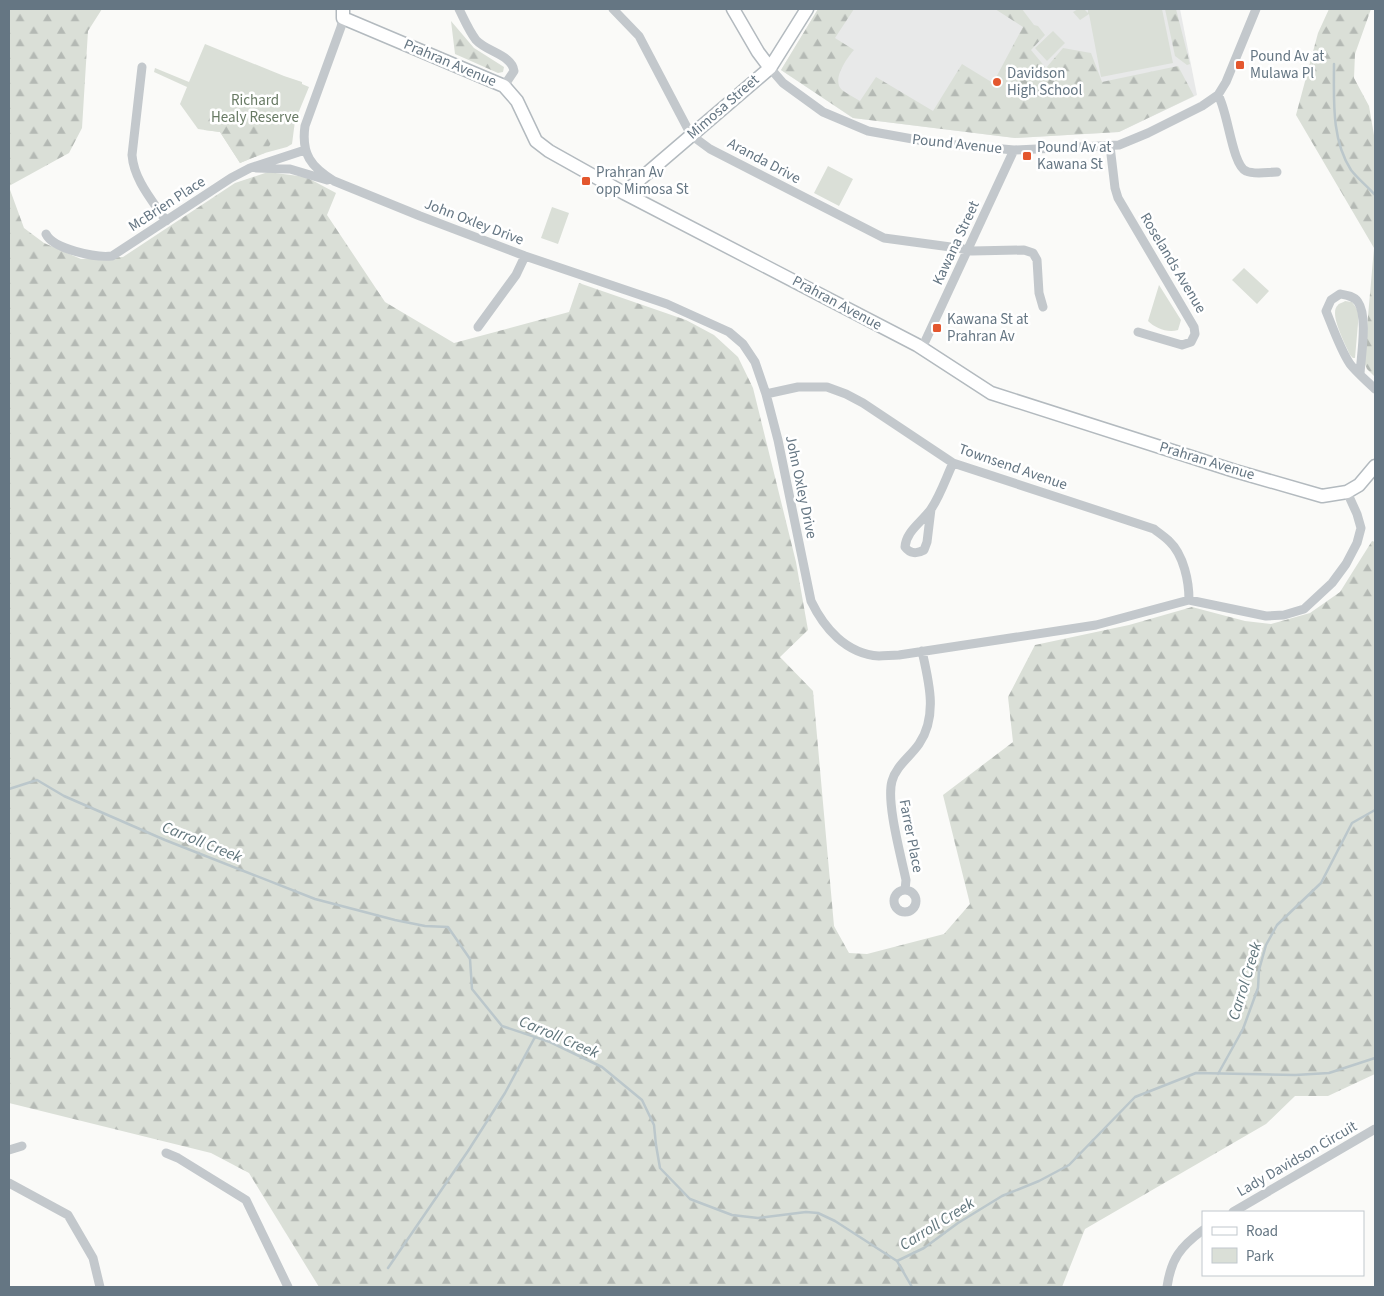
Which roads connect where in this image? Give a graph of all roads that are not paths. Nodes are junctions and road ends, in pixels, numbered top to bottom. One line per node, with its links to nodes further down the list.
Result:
1 (459, 9): 9 (street)
2 (613, 9): 11 (street, Aranda Drive)
3 (733, 9): 8 (street, Pound Avenue)
4 (808, 9): 8 (street, Mimosa Street)
5 (1256, 9): 10 (street, Pound Avenue)
6 (343, 13): 9 (street, Prahran Avenue); 13 (street)
7 (142, 67): 19 (street)
8 (770, 68): 11 (street, Mimosa Street); 14 (street, Pound Avenue)
9 (504, 86): 18 (street, Prahran Avenue)
10 (1218, 95): 12 (street, Pound Avenue); 16 (street)
11 (691, 135): 18 (street, Mimosa Street); 21 (street, Aranda Drive)
12 (1110, 146): 14 (street, Pound Avenue); 25 (street, Roselands Avenue)
13 (304, 150): 15 (street, McBrien Place); 17 (street, John Oxley Drive)
14 (1014, 150): 21 (street, Kawana Street)
15 (250, 168): 17 (street); 19 (street, McBrien Place)
16 (1277, 172)
17 (334, 182): 22 (street, John Oxley Drive)
18 (624, 193): 26 (street, Prahran Avenue)
19 (166, 221): 20 (street, McBrien Place)
20 (46, 234)
21 (968, 250): 23 (street, Aranda Drive); 26 (street, Kawana Street)
22 (525, 256): 24 (street); 29 (street, John Oxley Drive)
23 (1043, 307)
24 (478, 327)
25 (1138, 332)
26 (922, 348): 32 (street, Prahran Avenue)
27 (1360, 374): 27 (street); 28 (street)
28 (1375, 389)
29 (766, 394): 30 (street, Townsend Avenue); 35 (street, John Oxley Drive)
30 (953, 463): 33 (street); 34 (street, Townsend Avenue)
31 (1375, 466): 32 (street, Prahran Avenue)
32 (1347, 492): 34 (street, John Oxley Drive)
33 (931, 509): 33 (street)
34 (1189, 600): 35 (street, John Oxley Drive)
35 (922, 651): 36 (street, Farrer Place)
36 (905, 890)
37 (1375, 1129): 42 (street, Lady Davidson Circuit)
38 (22, 1146): 39 (street)
39 (9, 1150)
40 (166, 1153): 45 (street)
41 (9, 1183): 44 (street)
42 (1235, 1211)
43 (1202, 1231): 46 (street)
44 (100, 1287)
45 (288, 1287)
46 (1167, 1287)

